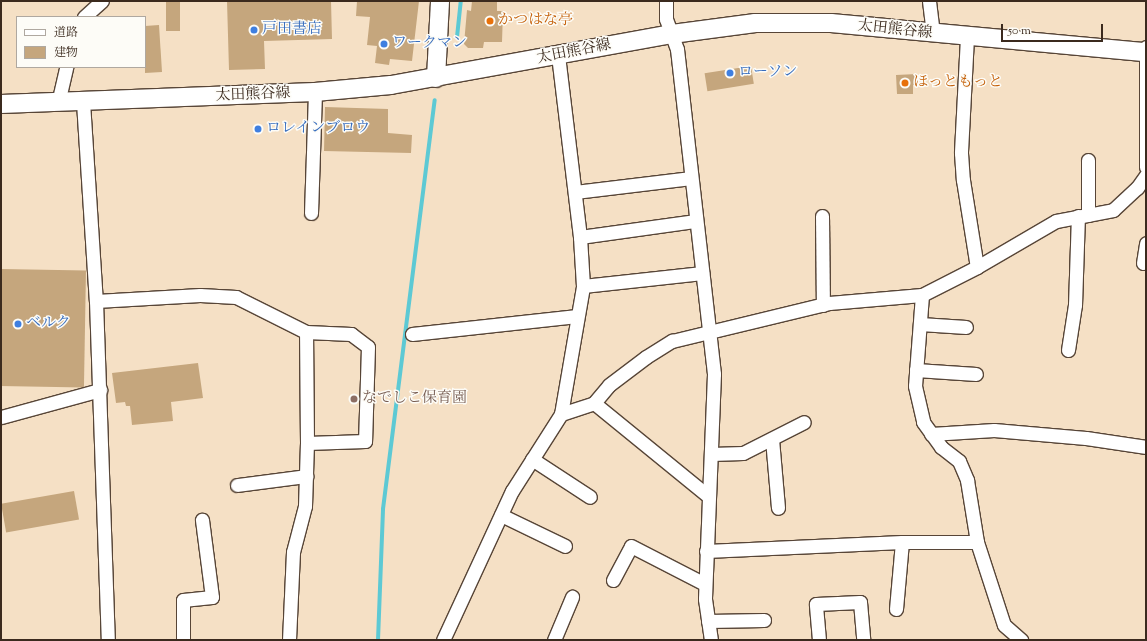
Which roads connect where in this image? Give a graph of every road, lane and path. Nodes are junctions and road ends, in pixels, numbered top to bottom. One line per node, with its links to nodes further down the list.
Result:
1 (102, 1): 5 (street)
2 (440, 1): 12 (main road)
3 (666, 1): 7 (street)
4 (929, 1): 6 (street)
5 (85, 16)
6 (933, 33): 7 (main road, 太田熊谷線); 8 (main road, 太田熊谷線)
7 (672, 34): 10 (main road, 太田熊谷線); 20 (street)
8 (968, 37): 9 (main road, 太田熊谷線); 29 (street)
9 (1146, 50): 18 (street)
10 (558, 54): 12 (main road, 太田熊谷線); 21 (street)
11 (66, 68): 15 (street)
12 (436, 78): 13 (main road, 太田熊谷線)
13 (315, 92): 14 (main road, 太田熊谷線); 22 (street)
14 (83, 102): 15 (main road, 太田熊谷線); 33 (street)
15 (58, 103): 16 (main road, 太田熊谷線)
16 (1, 104)
17 (1088, 160): 24 (street)
18 (1146, 167)
19 (1146, 175): 24 (street)
20 (691, 178): 21 (street); 25 (street)
21 (575, 192): 26 (street)
22 (312, 213)
23 (822, 216): 34 (street)
24 (1083, 216): 29 (street); 41 (street)
25 (696, 221): 26 (street); 30 (street)
26 (580, 237): 31 (street)
27 (1146, 243): 28 (street)
28 (1143, 263)
29 (977, 267): 32 (street)
30 (702, 273): 31 (street); 40 (street)
31 (583, 286): 35 (street)
32 (922, 294): 34 (street); 36 (street)
33 (96, 301): 38 (street); 44 (street)
34 (823, 305): 40 (street)
35 (577, 316): 39 (street); 46 (street)
36 (920, 324): 37 (street); 42 (street)
37 (966, 327)
38 (306, 332): 51 (street); 51 (street)
39 (412, 334)
40 (710, 334): 45 (street); 53 (street)
41 (1068, 350)
42 (916, 370): 43 (street); 49 (street)
43 (976, 374)
44 (100, 390): 47 (street); 72 (street)
45 (594, 403): 46 (street); 57 (street)
46 (561, 414): 54 (street)
47 (1, 417)
48 (804, 422): 50 (street)
49 (932, 434): 52 (street); 63 (street)
50 (772, 439): 53 (street); 59 (street)
51 (307, 443): 55 (street)
52 (1146, 447)
53 (711, 454): 57 (street)
54 (532, 459): 58 (street); 60 (street)
55 (306, 476): 56 (street); 74 (street)
56 (237, 485)
57 (707, 494): 65 (street)
58 (590, 497)
59 (778, 508)
60 (501, 515): 64 (street); 75 (street)
61 (202, 520): 73 (street)
62 (902, 542): 63 (street); 65 (street); 69 (street)
63 (977, 542): 80 (street)
64 (565, 546)
65 (706, 551): 67 (street)
66 (613, 580): 67 (street)
67 (705, 584): 71 (street)
68 (572, 597): 76 (street)
69 (896, 609)
70 (764, 620): 71 (street)
71 (708, 621): 77 (street)
72 (108, 640)
73 (183, 640)
74 (289, 640)
75 (443, 640)
76 (554, 640)
77 (711, 640)
78 (819, 640): 79 (street)
79 (863, 640)
80 (1021, 640)

